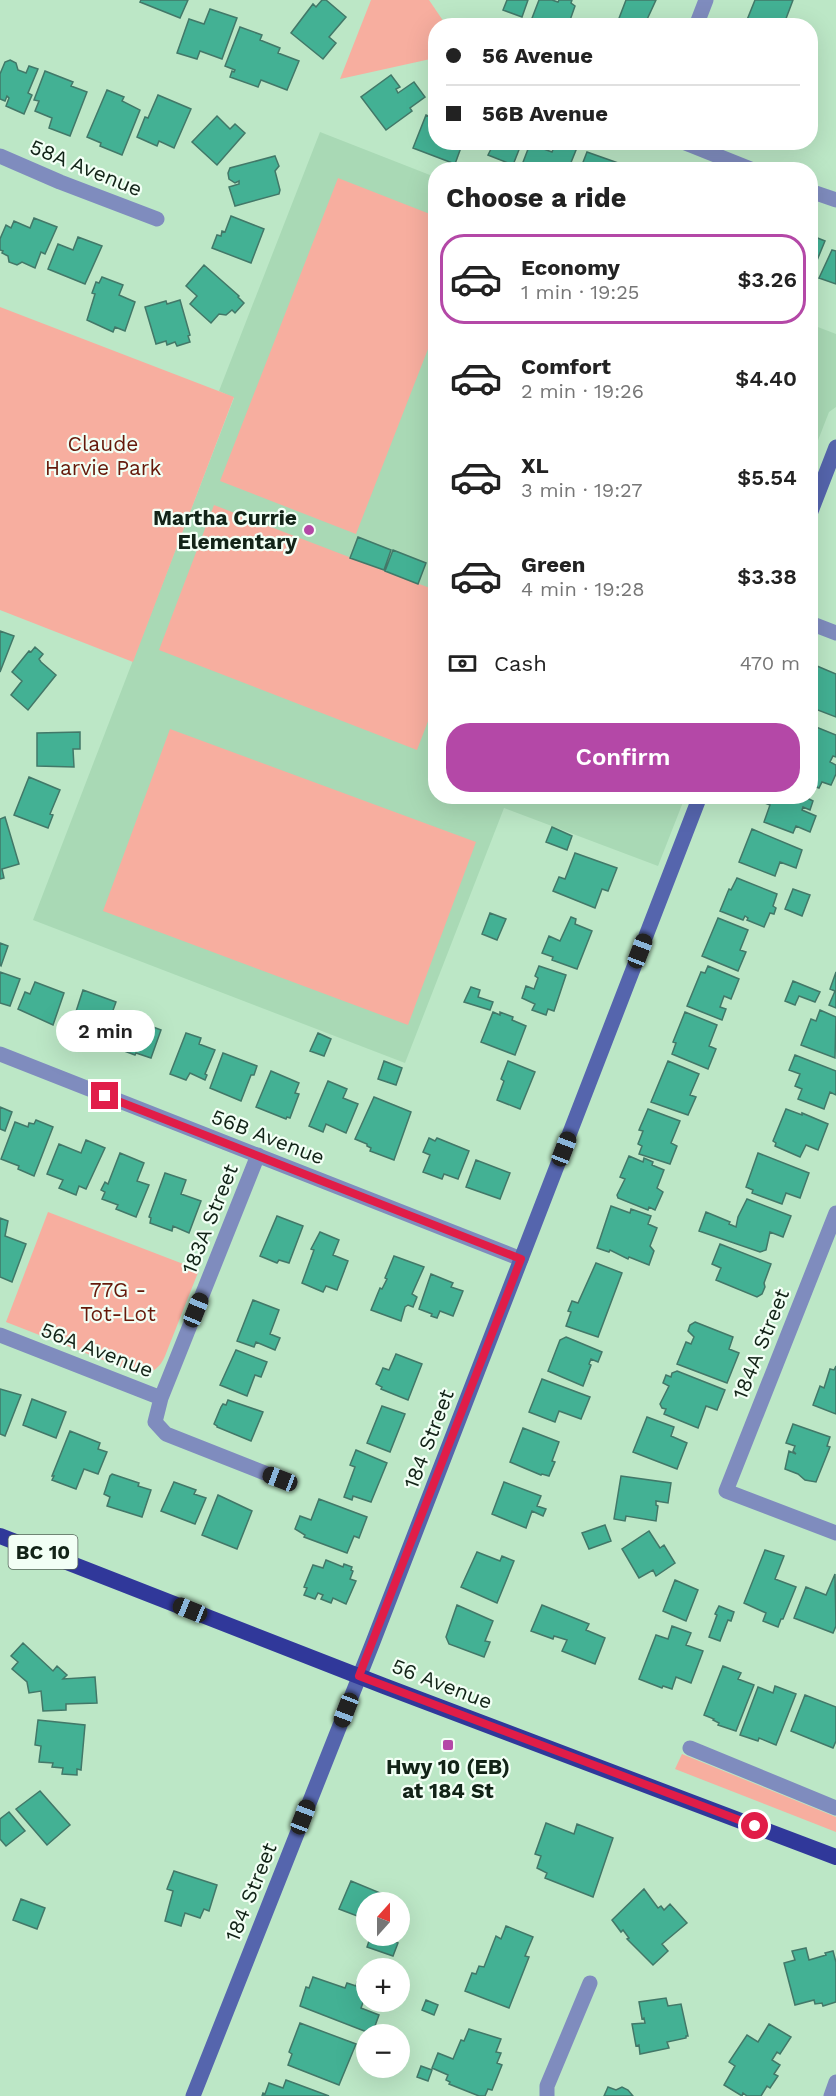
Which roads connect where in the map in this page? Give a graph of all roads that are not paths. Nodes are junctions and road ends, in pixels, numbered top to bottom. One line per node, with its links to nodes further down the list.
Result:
1 (706, 0): 2 (street)
2 (699, 18)
3 (703, 150): 5 (street)
4 (0, 156): 8 (street, 58A Avenue)
5 (733, 162)
6 (818, 194): 7 (street)
7 (836, 200)
8 (157, 219)
9 (836, 447): 10 (main road)
10 (818, 493)
11 (818, 626): 12 (street)
12 (836, 633)
13 (697, 804): 17 (main road, 184 Street)
14 (0, 1054): 15 (street, 56B Avenue)
15 (258, 1155): 17 (street, 56B Avenue); 19 (street, 183A Street)
16 (836, 1213): 21 (street, 184A Street)
17 (521, 1259): 23 (main road, 184 Street)
18 (0, 1335): 19 (street, 56A Avenue)
19 (161, 1398): 20 (street, 56A Avenue)
20 (280, 1479)
21 (836, 1533)
22 (0, 1536): 23 (highway, 56 Avenue / BC 10)
23 (359, 1676): 26 (highway, 56 Avenue / BC 10); 29 (main road, 184 Street)
24 (690, 1748): 25 (street)
25 (836, 1808)
26 (836, 1857)
27 (590, 1983): 30 (street)
28 (836, 2082): 31 (street)
29 (193, 2096)
30 (548, 2096)
31 (831, 2096)

